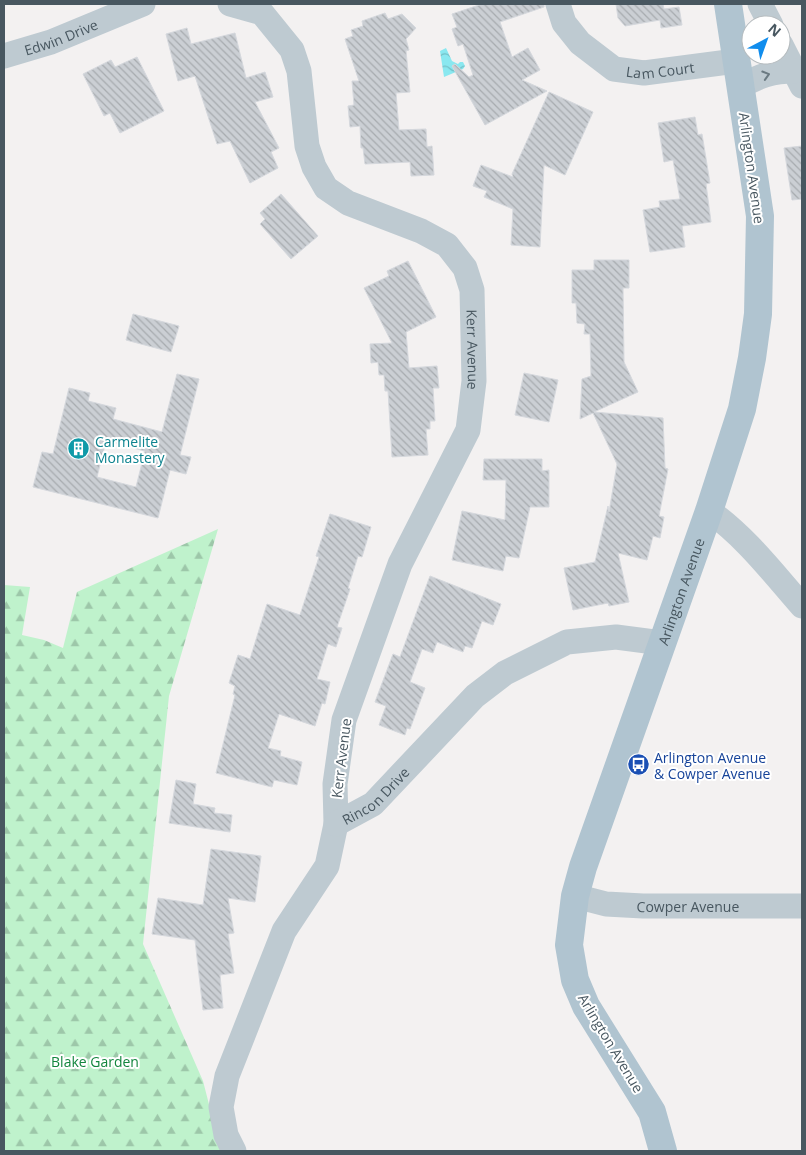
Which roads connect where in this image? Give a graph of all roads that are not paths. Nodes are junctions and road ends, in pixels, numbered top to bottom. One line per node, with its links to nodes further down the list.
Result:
1 (143, 4): 5 (street, Edwin Drive)
2 (230, 4): 12 (street, Kerr Avenue)
3 (558, 4): 7 (street, Lam Court)
4 (728, 4): 7 (main road, Arlington Avenue)
5 (4, 56)
6 (791, 65): 8 (street)
7 (738, 74): 8 (street, Lam Court, one-way to 8); 9 (main road, Arlington Avenue)
8 (798, 79)
9 (709, 511): 10 (street); 11 (main road, Arlington Avenue)
10 (802, 606)
11 (662, 643): 12 (street, Rincon Drive); 13 (main road, Arlington Avenue)
12 (336, 824): 15 (street, Rincon Drive)
13 (575, 896): 14 (street, Cowper Avenue); 16 (main road, Arlington Avenue)
14 (802, 906)
15 (234, 1151)
16 (663, 1151)

